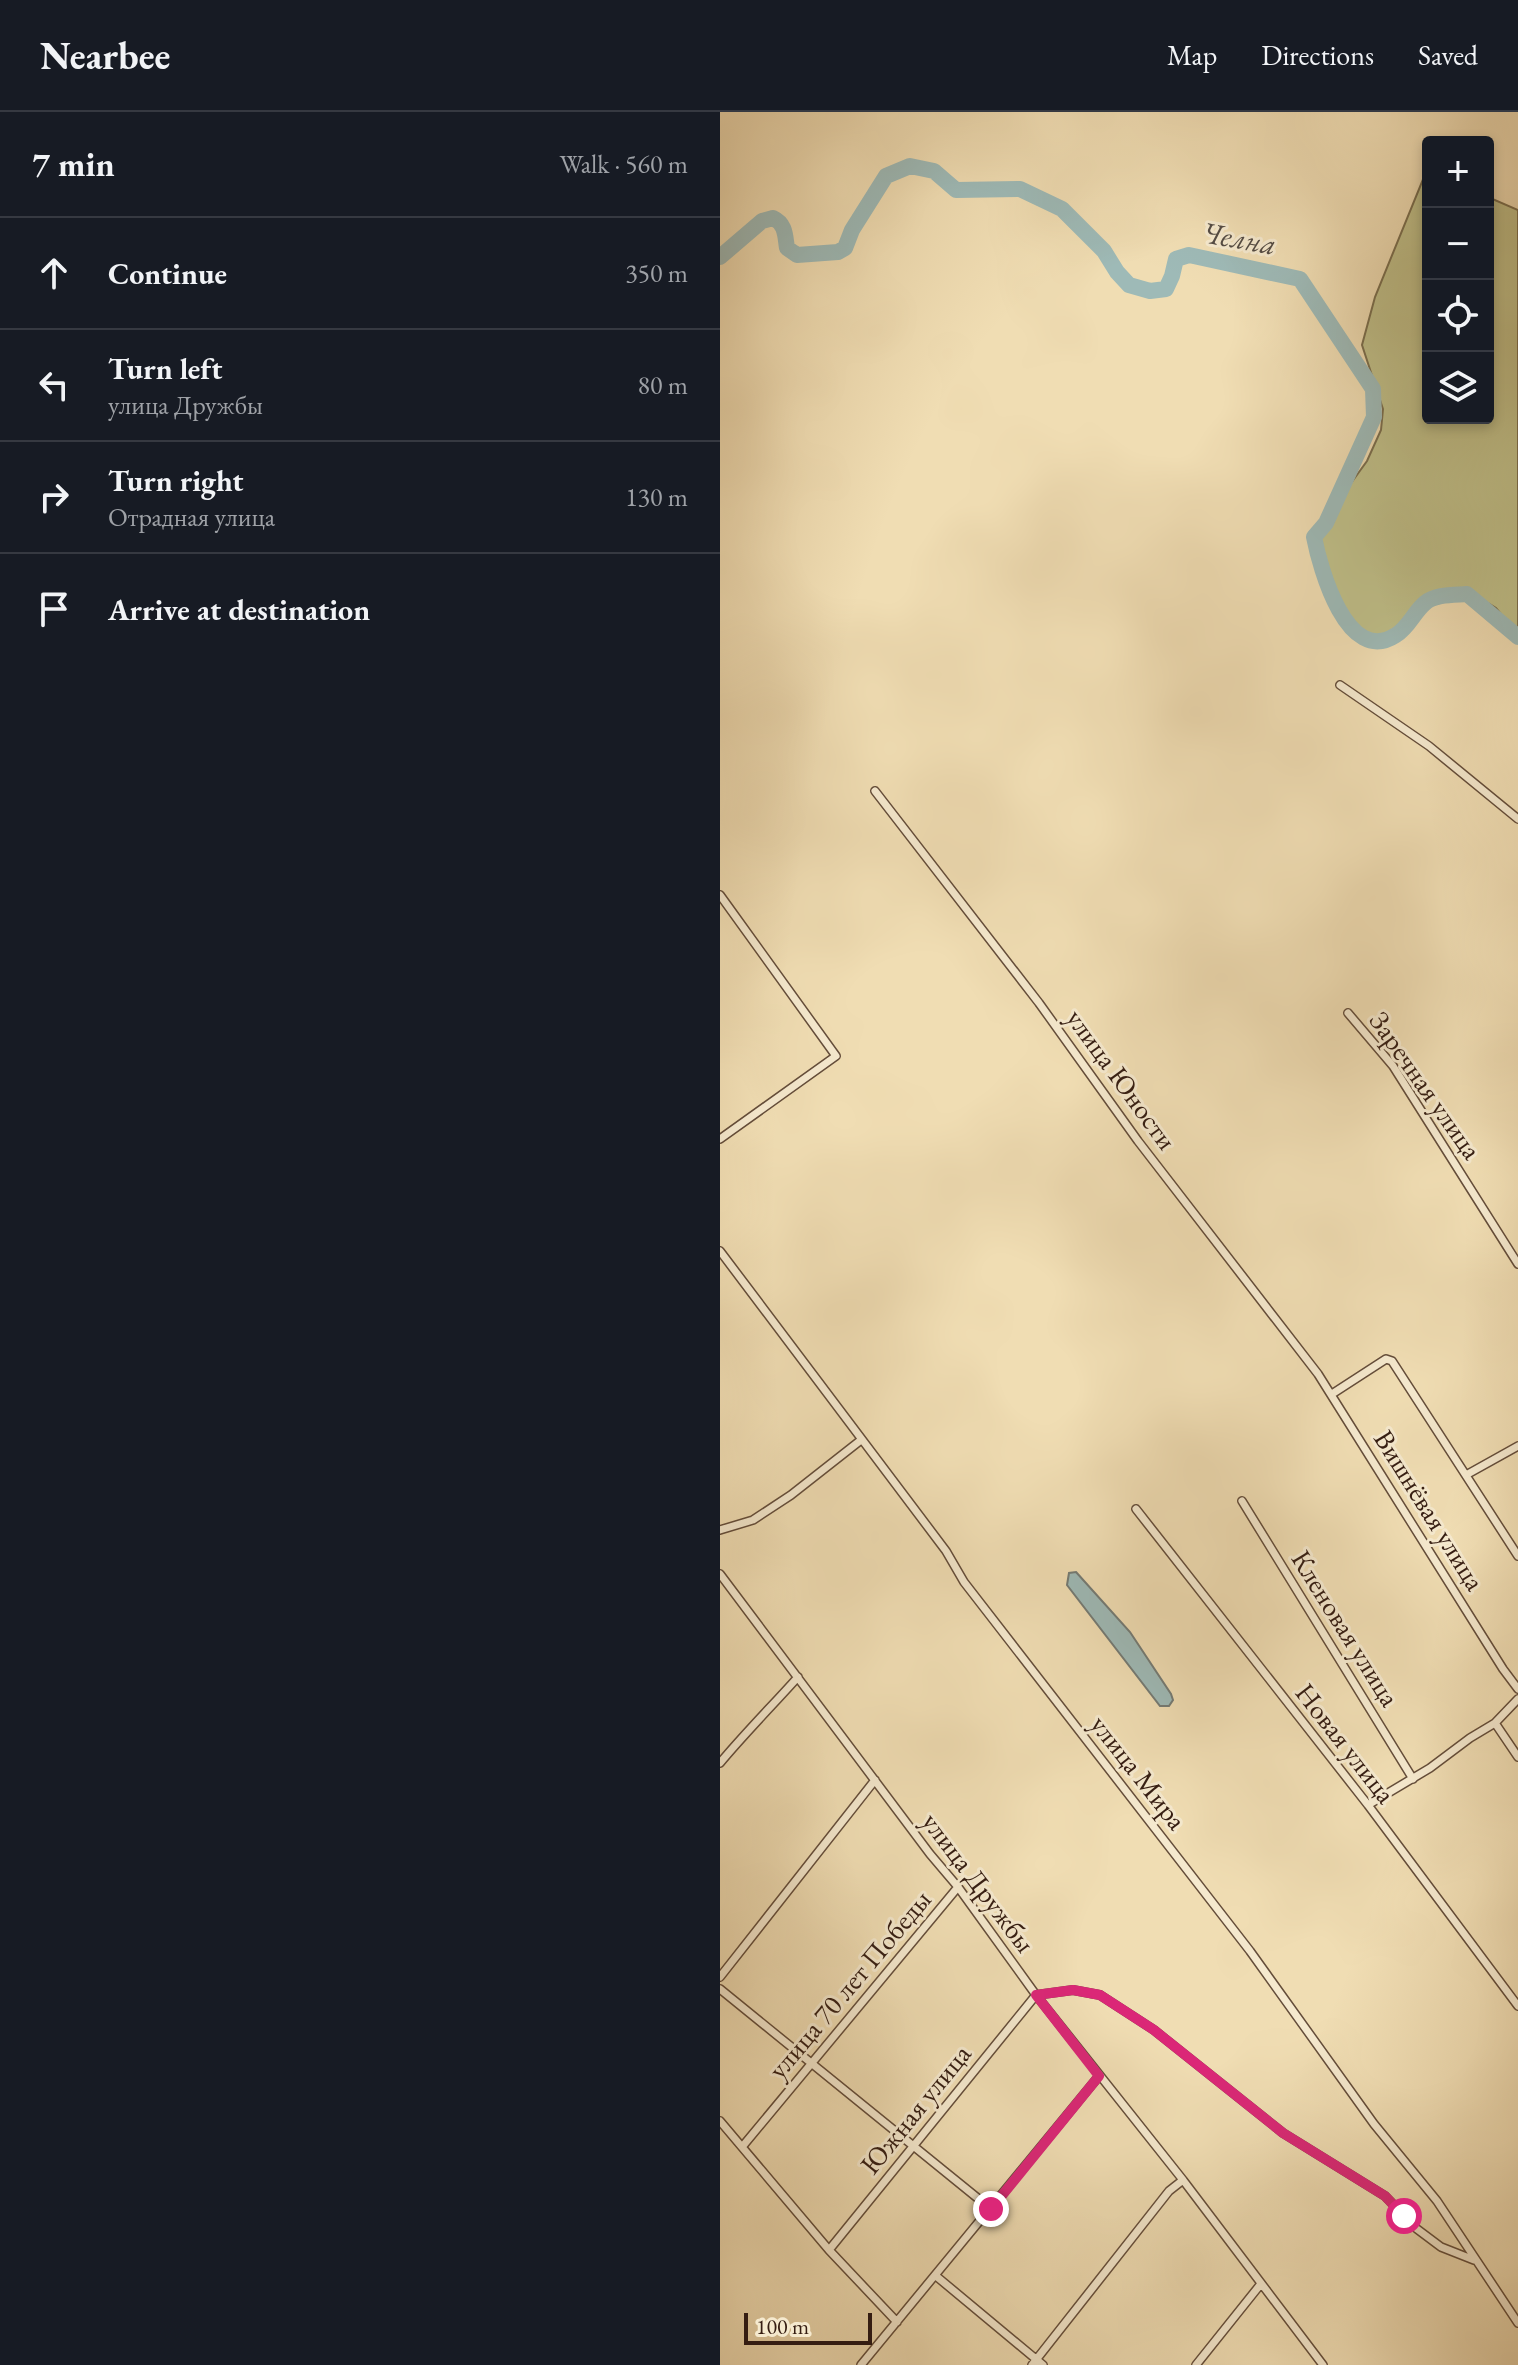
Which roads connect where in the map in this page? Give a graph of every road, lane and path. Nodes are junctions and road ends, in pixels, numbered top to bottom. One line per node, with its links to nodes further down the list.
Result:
1 (1340, 685): 3 (street)
2 (875, 791): 9 (street, улица Юности)
3 (1518, 819)
4 (720, 895): 6 (street)
5 (1348, 1013): 8 (street, Заречная улица)
6 (720, 1139)
7 (720, 1251): 10 (street, улица Мира)
8 (1518, 1264)
9 (1332, 1394): 12 (street); 19 (street, Вишнёвая улица)
10 (861, 1440): 15 (street); 40 (street, улица Мира)
11 (1518, 1446): 12 (street)
12 (1466, 1475): 16 (street)
13 (1242, 1501): 24 (street, Кленовая улица)
14 (1136, 1509): 26 (street, Новая улица)
15 (720, 1530)
16 (1518, 1556)
17 (720, 1574): 18 (street, улица Дружбы)
18 (798, 1677): 23 (street); 25 (street, улица Дружбы)
19 (1518, 1689)
20 (1518, 1699): 21 (street)
21 (1495, 1723): 22 (street); 24 (street)
22 (1518, 1757)
23 (720, 1763)
24 (1413, 1779): 26 (street)
25 (875, 1780): 27 (street, улица Дружбы); 28 (street)
26 (1368, 1805): 31 (street, Новая улица)
27 (958, 1887): 30 (street, улица Дружбы); 32 (street, улица 70 лет Победы)
28 (720, 1977)
29 (720, 1989): 32 (street)
30 (1036, 1995): 33 (street, улица Дружбы); 35 (street, Южная улица); 40 (street)
31 (1518, 2006)
32 (812, 2064): 35 (street); 36 (street, улица 70 лет Победы)
33 (1099, 2076): 37 (street, улица Дружбы); 38 (street)
34 (720, 2121): 36 (street)
35 (913, 2146): 38 (street); 39 (street, Южная улица)
36 (742, 2147): 39 (street)
37 (1183, 2180): 42 (street, улица Дружбы); 45 (street)
38 (991, 2209): 41 (street)
39 (829, 2250): 43 (street)
40 (1476, 2261): 44 (street, улица Мира)
41 (936, 2276): 43 (street); 45 (street)
42 (1260, 2285): 47 (street); 48 (street, улица Дружбы)
43 (897, 2322): 46 (street)
44 (1518, 2323)
45 (1037, 2363)
46 (861, 2365)
47 (1196, 2365)
48 (1323, 2365)

